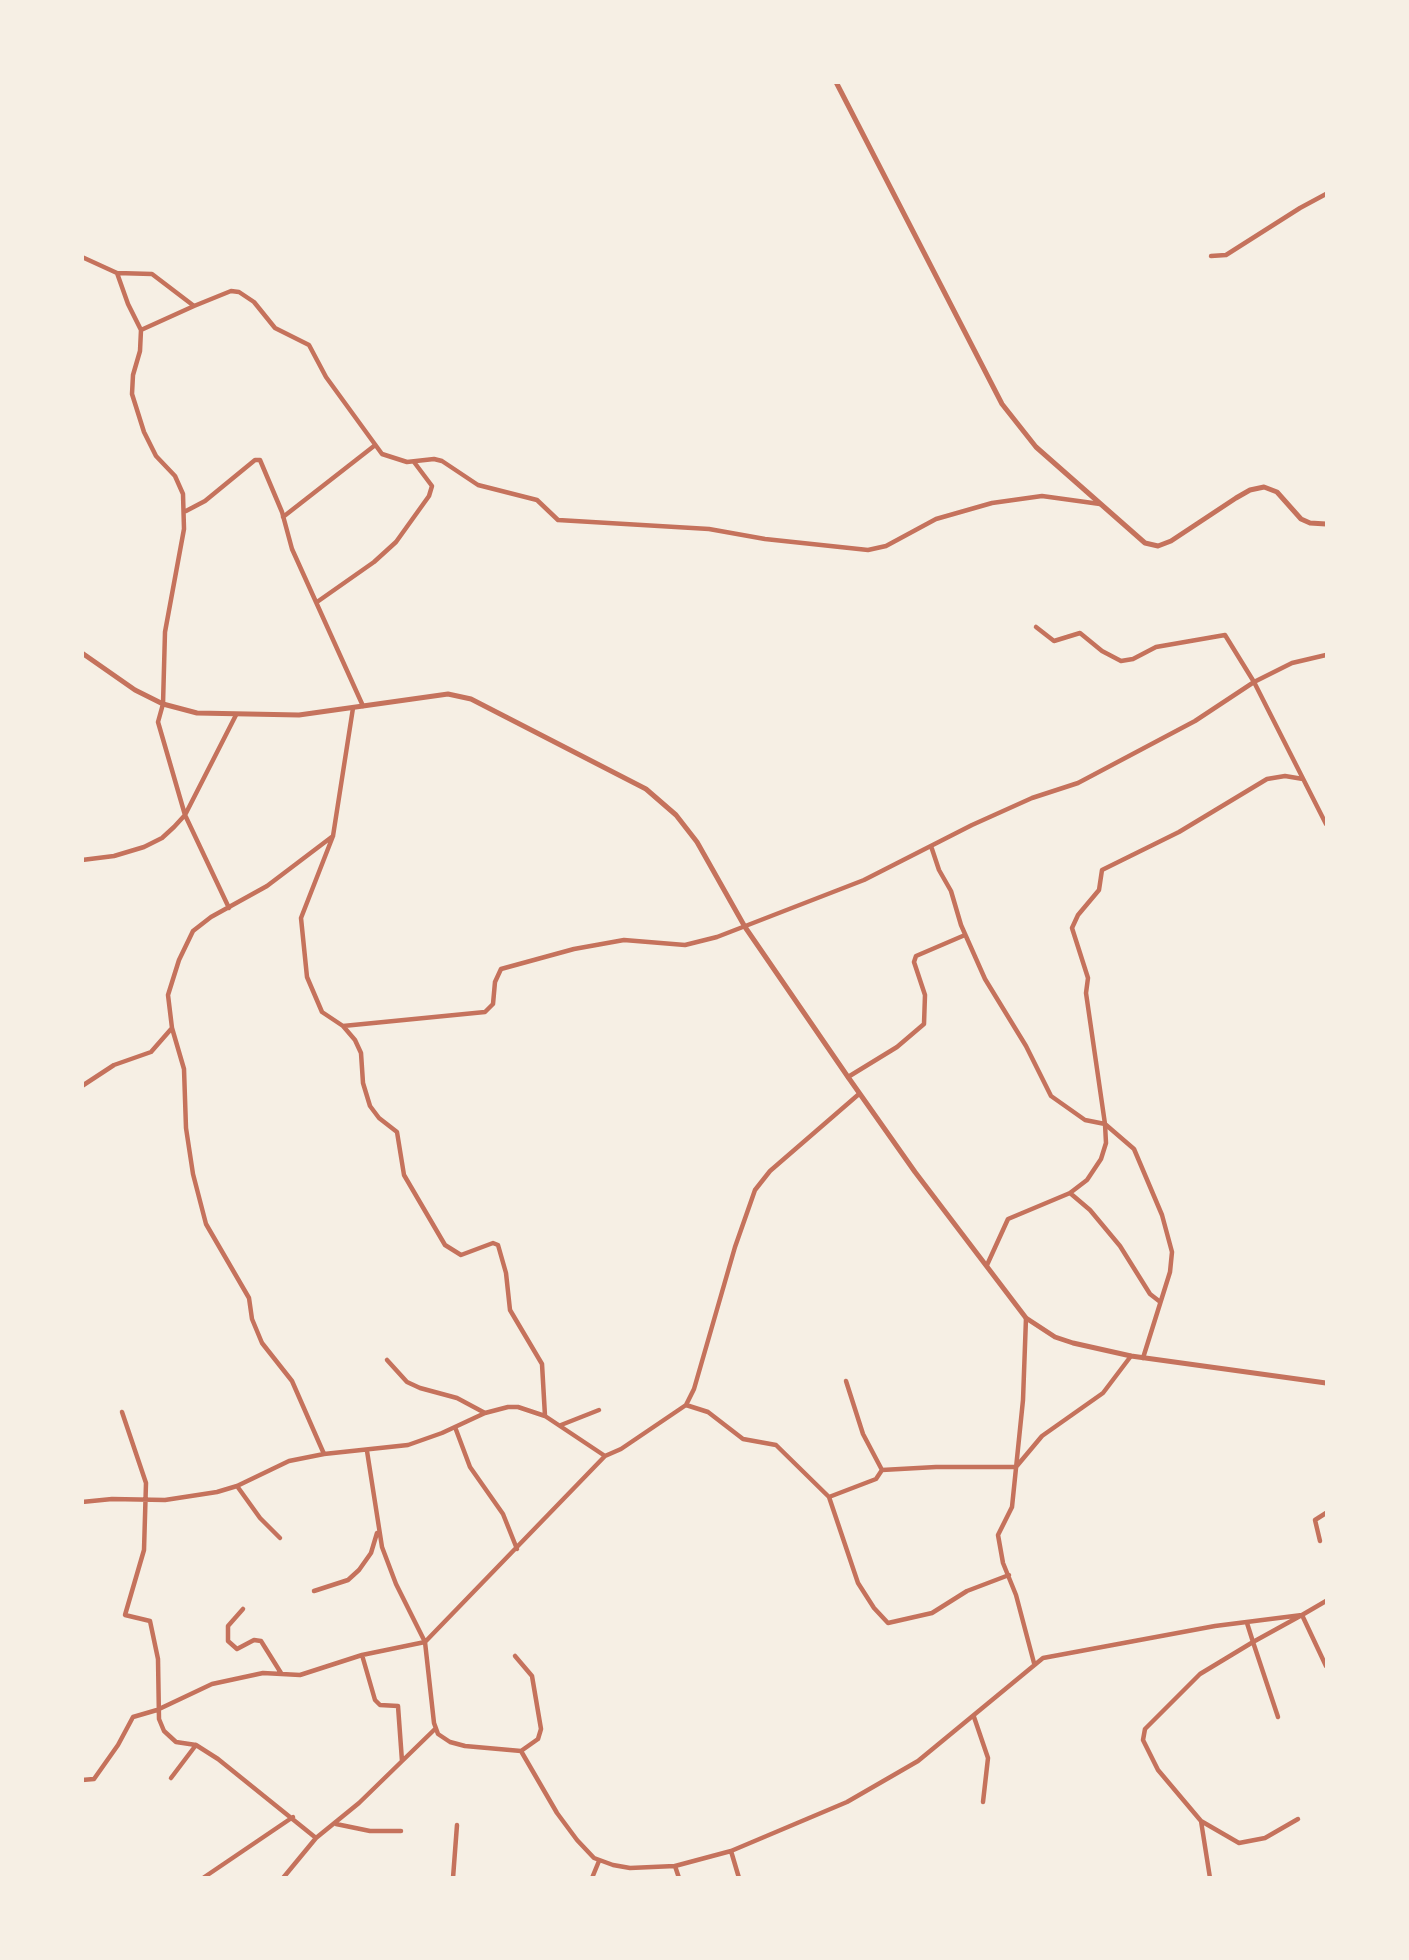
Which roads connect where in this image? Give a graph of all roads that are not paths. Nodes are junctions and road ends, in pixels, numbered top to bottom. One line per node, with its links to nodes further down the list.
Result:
1 (836, 82): 10 (street)
2 (1326, 194): 3 (street)
3 (1211, 256)
4 (82, 257): 5 (street)
5 (117, 273): 6 (street); 7 (street)
6 (194, 306): 7 (street); 8 (street)
7 (141, 330): 11 (street)
8 (374, 446): 9 (street); 12 (street)
9 (414, 462): 10 (street); 14 (street)
10 (1100, 504): 13 (street)
11 (186, 511): 12 (street); 19 (street)
12 (283, 518): 14 (street)
13 (1326, 524)
14 (317, 602): 20 (street)
15 (1036, 627): 18 (street)
16 (82, 653): 19 (street)
17 (1326, 655): 18 (street)
18 (1254, 682): 23 (street); 27 (street)
19 (163, 704): 22 (street); 24 (street)
20 (363, 706): 21 (street); 30 (street)
21 (353, 708): 22 (street); 26 (street)
22 (236, 716): 24 (street)
23 (1304, 779): 25 (street); 37 (street)
24 (185, 815): 28 (street); 29 (street)
25 (1326, 824)
26 (333, 836): 29 (street); 32 (street)
27 (931, 846): 30 (street); 31 (street)
28 (82, 860)
29 (229, 908): 33 (street)
30 (745, 927): 32 (street); 34 (street)
31 (965, 935): 34 (street); 37 (street)
32 (343, 1026): 51 (street)
33 (172, 1028): 35 (street); 55 (street)
34 (848, 1077): 36 (street)
35 (82, 1086)
36 (859, 1094): 39 (street); 47 (street)
37 (1105, 1124): 38 (street); 40 (street)
38 (1070, 1193): 39 (street); 40 (street)
39 (987, 1265): 41 (street)
40 (1159, 1301): 43 (street)
41 (1026, 1318): 42 (street); 57 (street)
42 (1131, 1356): 43 (street); 57 (street)
43 (1143, 1358): 46 (street)
44 (387, 1360): 50 (street)
45 (846, 1381): 58 (street)
46 (1326, 1383)
47 (686, 1405): 56 (street); 60 (street)
48 (599, 1410): 52 (street)
49 (122, 1412): 61 (street)
50 (485, 1413): 51 (street); 53 (street)
51 (545, 1416): 52 (street)
52 (561, 1425): 56 (street)
53 (455, 1427): 54 (street); 67 (street)
54 (367, 1451): 55 (street); 64 (street)
55 (324, 1454): 59 (street)
56 (605, 1456): 67 (street)
57 (1016, 1467): 58 (street); 68 (street)
58 (882, 1470): 60 (street)
59 (237, 1486): 61 (street); 65 (street)
60 (829, 1497): 68 (street)
61 (146, 1500): 62 (street); 81 (street)
62 (82, 1502)
63 (1326, 1513): 66 (street)
64 (378, 1530): 69 (street); 74 (street)
65 (280, 1538)
66 (1320, 1541)
67 (517, 1549): 74 (street)
68 (1009, 1575): 78 (street)
69 (314, 1591)
70 (1326, 1601): 72 (street)
71 (243, 1609): 80 (street)
72 (1302, 1615): 73 (street); 75 (street); 79 (street)
73 (1247, 1623): 75 (street); 78 (street)
74 (426, 1642): 76 (street); 84 (street)
75 (1253, 1642): 83 (street); 93 (street)
76 (362, 1655): 80 (street); 87 (street)
77 (515, 1656): 86 (street)
78 (1034, 1664): 82 (street)
79 (1326, 1666)
80 (281, 1673): 81 (street)
81 (157, 1710): 85 (street); 89 (street)
82 (974, 1717): 90 (street); 98 (street)
83 (1278, 1717)
84 (435, 1729): 86 (street); 87 (street)
85 (196, 1746): 88 (street); 91 (street)
86 (521, 1751): 99 (street)
87 (402, 1761): 94 (street)
88 (171, 1778)
89 (82, 1780)
90 (983, 1802)
91 (293, 1817): 97 (street); 101 (street)
92 (1298, 1819): 93 (street)
93 (1201, 1821): 107 (street)
94 (336, 1824): 96 (street); 97 (street)
95 (457, 1825): 103 (street)
96 (401, 1831)
97 (316, 1838): 102 (street)
98 (731, 1851): 100 (street); 106 (street)
99 (599, 1861): 100 (street); 104 (street)
100 (675, 1866): 105 (street)
101 (203, 1878)
102 (283, 1878)
103 (453, 1878)
104 (592, 1878)
105 (679, 1878)
106 (739, 1878)
107 (1210, 1878)

